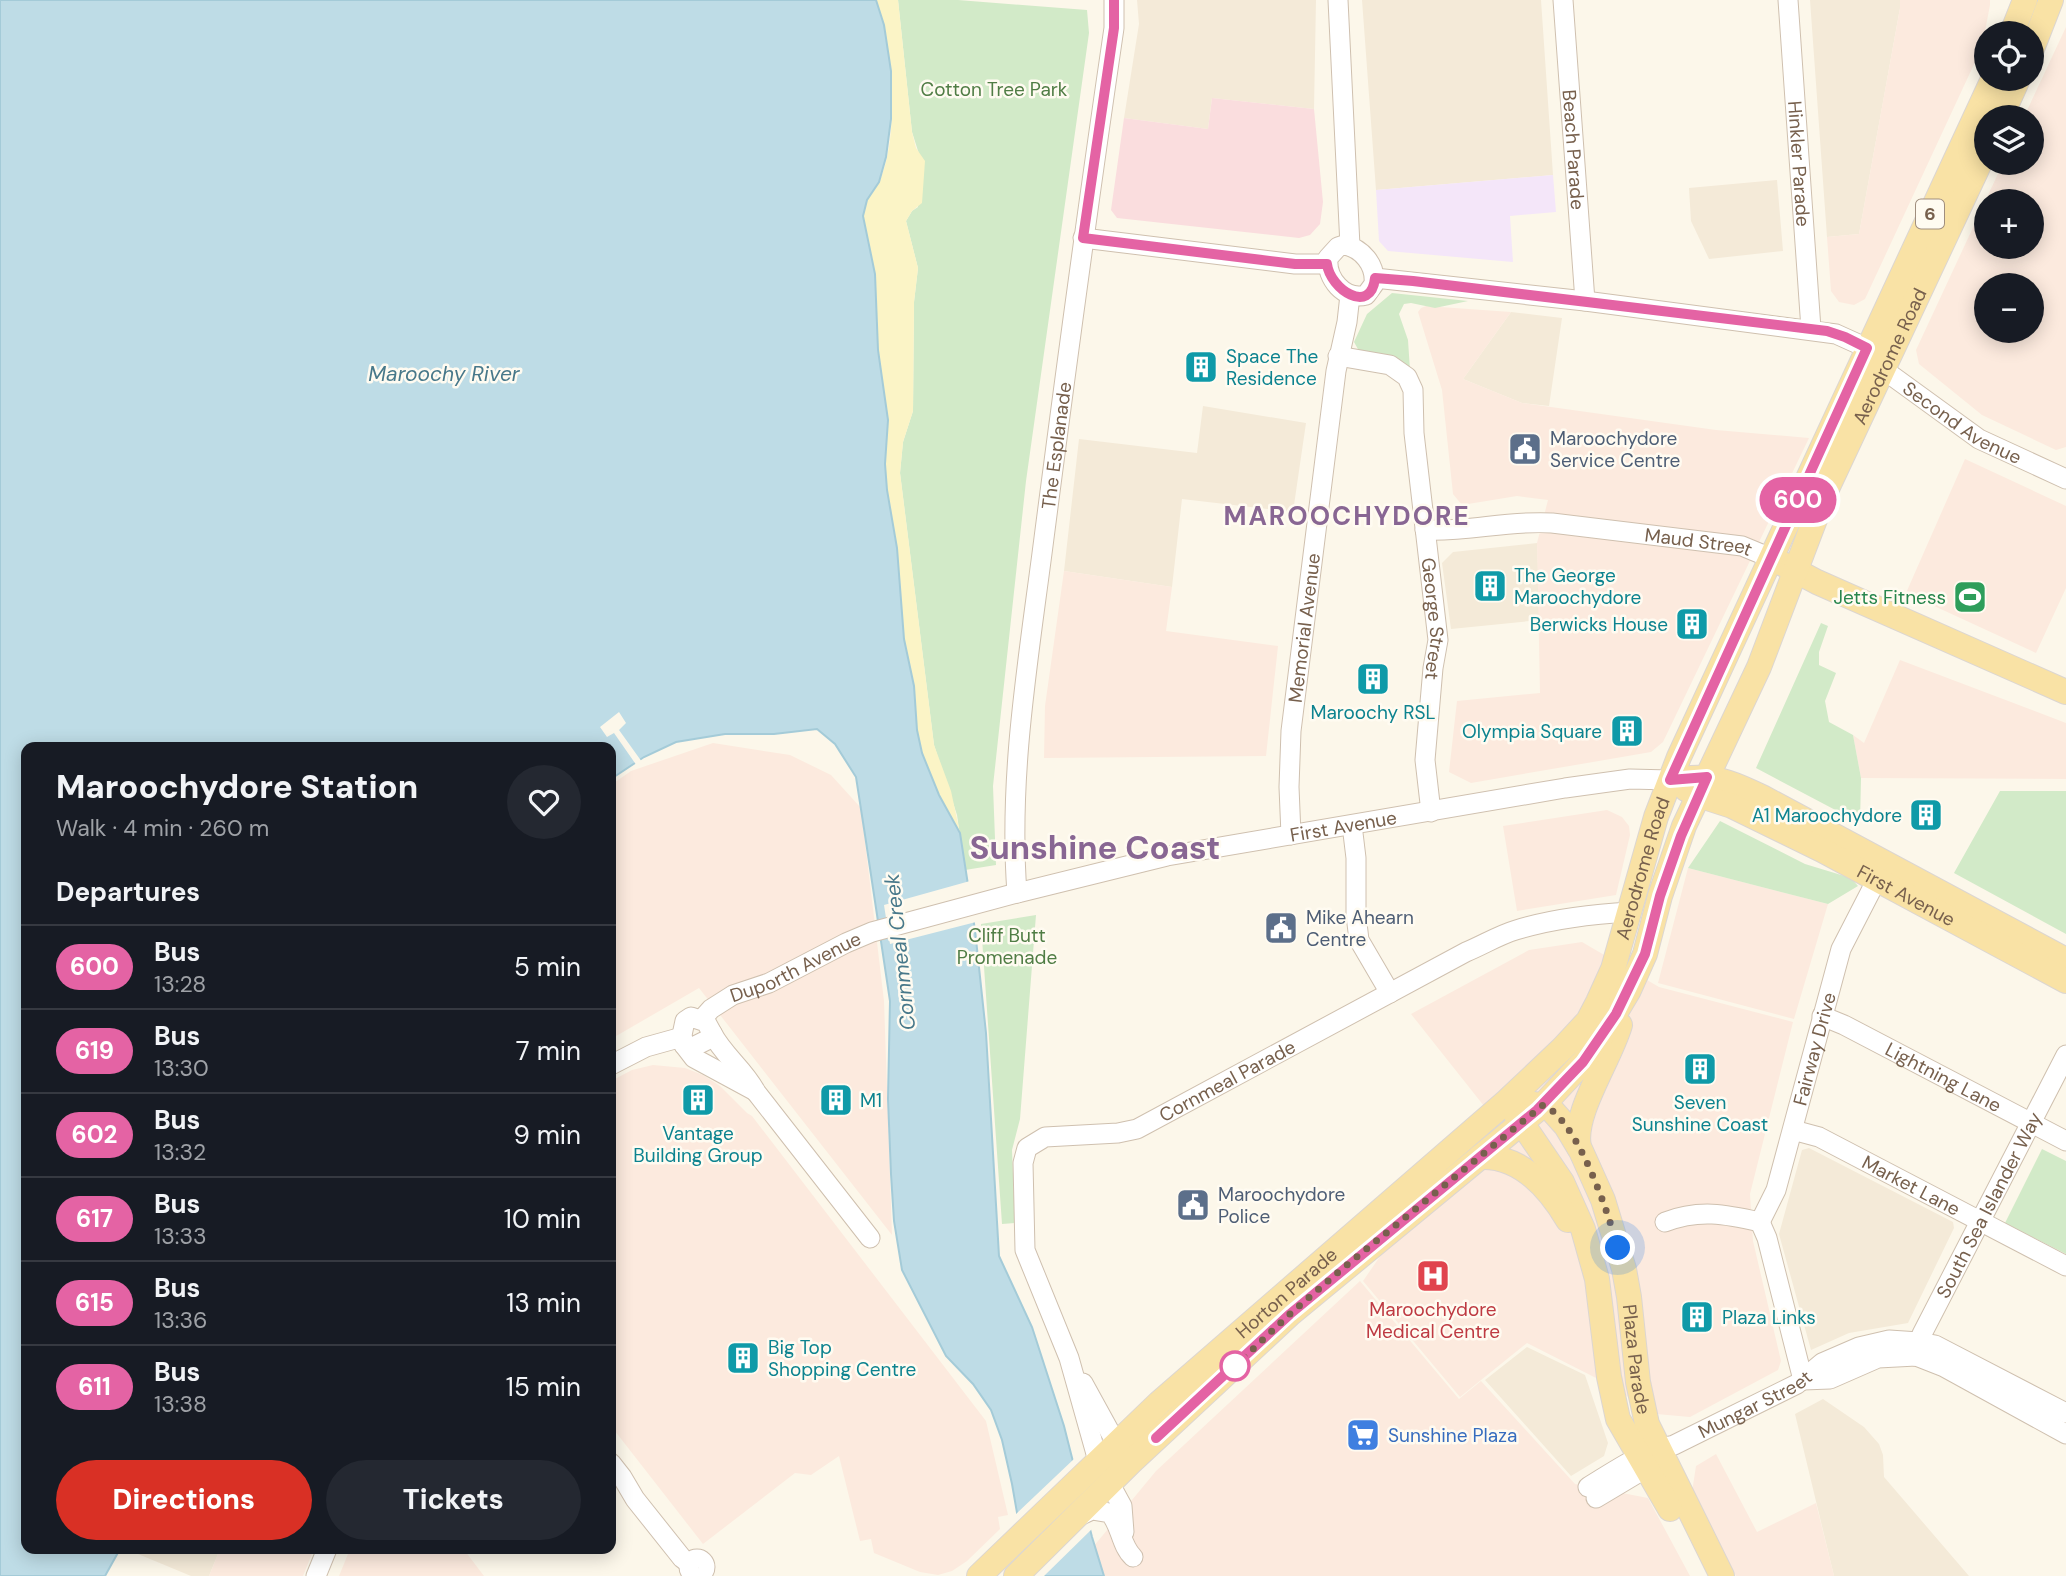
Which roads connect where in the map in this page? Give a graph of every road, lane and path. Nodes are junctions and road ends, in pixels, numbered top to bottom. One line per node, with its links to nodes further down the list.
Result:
1 (1114, 0): 9 (street, The Esplanade)
2 (1338, 0): 10 (street)
3 (1563, 0): 14 (street, Beach Parade)
4 (1788, 0): 15 (street, Hinkler Parade)
5 (2051, 0): 6 (main road)
6 (2043, 21)
7 (1987, 91): 16 (main road, Aerodrome Road / 6)
8 (1974, 175): 18 (main road, Aerodrome Road / 6)
9 (1083, 238): 11 (street); 30 (street, The Esplanade)
10 (1350, 246): 11 (street); 12 (street)
11 (1327, 264): 13 (street)
12 (1375, 278): 13 (street); 14 (street, Second Avenue)
13 (1350, 295): 17 (street, Memorial Avenue)
14 (1585, 301): 15 (street, Second Avenue)
15 (1811, 329): 16 (street, Second Avenue)
16 (1867, 348): 18 (street, Second Avenue); 21 (main road, Aerodrome Road / 6)
17 (1338, 356): 20 (street, George Street); 28 (street, Memorial Avenue)
18 (1884, 370): 19 (street, Second Avenue); 22 (main road, Aerodrome Road / 6)
19 (2066, 479)
20 (1425, 530): 21 (street, Maud Street); 26 (street, George Street)
21 (1771, 558): 22 (main road, Maud Street); 24 (main road, Aerodrome Road / 6)
22 (1796, 570): 23 (main road, Maud Street); 25 (main road, Aerodrome Road / 6)
23 (2066, 692)
24 (1670, 780): 25 (main road, First Avenue); 26 (street, First Avenue); 31 (main road, Aerodrome Road / 6)
25 (1703, 786): 29 (main road, First Avenue); 32 (main road, First Avenue); 34 (main road, Aerodrome Road / 6)
26 (1431, 812): 27 (street, First Avenue)
27 (1352, 825): 28 (street, First Avenue); 35 (street)
28 (1291, 835): 30 (street, First Avenue)
29 (1876, 881): 33 (main road, First Avenue); 36 (street, Fairway Drive)
30 (1017, 892): 37 (street, Duporth Avenue)
31 (1630, 912): 35 (street, Cornmeal Parade); 42 (main road, Aerodrome Road / 6)
32 (2066, 960)
33 (2066, 981)
34 (1629, 990): 43 (main road, Aerodrome Road / 6); 48 (main road)
35 (1390, 993): 57 (street, Cornmeal Parade)
36 (1822, 1016): 44 (street, Lightning Lane); 46 (street, Fairway Drive)
37 (707, 1026): 38 (street); 38 (street); 41 (street)
38 (683, 1041): 40 (street); 41 (street)
39 (2066, 1055): 44 (street, South Sea Islander Way)
40 (616, 1062)
41 (756, 1091): 53 (street)
42 (1507, 1101): 43 (main road); 45 (main road, Plaza Parade); 61 (main road, Horton Parade / 6)
43 (1543, 1105): 45 (main road, Aerodrome Road / 6); 48 (main road, Plaza Parade)
44 (2031, 1122): 47 (street, Lightning Lane); 50 (street, South Sea Islander Way)
45 (1521, 1123): 49 (main road, Horton Parade / 6); 54 (main road, Plaza Parade)
46 (1793, 1130): 50 (street, Market Lane); 52 (street, Fairway Drive)
47 (2066, 1141)
48 (1581, 1151): 62 (main road, Plaza Parade)
49 (1480, 1157): 54 (main road); 65 (main road, Horton Parade / 6)
50 (1980, 1221): 55 (street, Market Lane); 56 (street, South Sea Islander Way)
51 (1665, 1222): 52 (street)
52 (1760, 1222): 58 (street, Mungar Street)
53 (870, 1238)
54 (1594, 1266): 62 (main road, Plaza Parade)
55 (2066, 1266)
56 (1918, 1349): 58 (street); 59 (street); 60 (street)
57 (1070, 1361): 61 (street, Cornmeal Parade); 64 (street, Cornmeal Parade)
58 (1803, 1380): 62 (street, Mungar Street)
59 (2066, 1413)
60 (2066, 1434)
61 (1116, 1443): 64 (main road, Horton Parade / 6); 65 (main road)
62 (1657, 1455): 66 (street, Mungar Street); 73 (main road, Plaza Parade); 74 (main road, Plaza Parade)
63 (616, 1469): 69 (street)
64 (1087, 1473): 65 (main road); 72 (main road, Horton Parade / 6)
65 (1110, 1484): 67 (main road, Horton Parade / 6); 67 (street)
66 (1592, 1492)
67 (1085, 1511): 70 (main road, Horton Parade / 6)
68 (325, 1554): 71 (street)
69 (698, 1571)
70 (1019, 1573)
71 (316, 1576)
72 (979, 1576)
73 (1703, 1576)
74 (1722, 1576)

